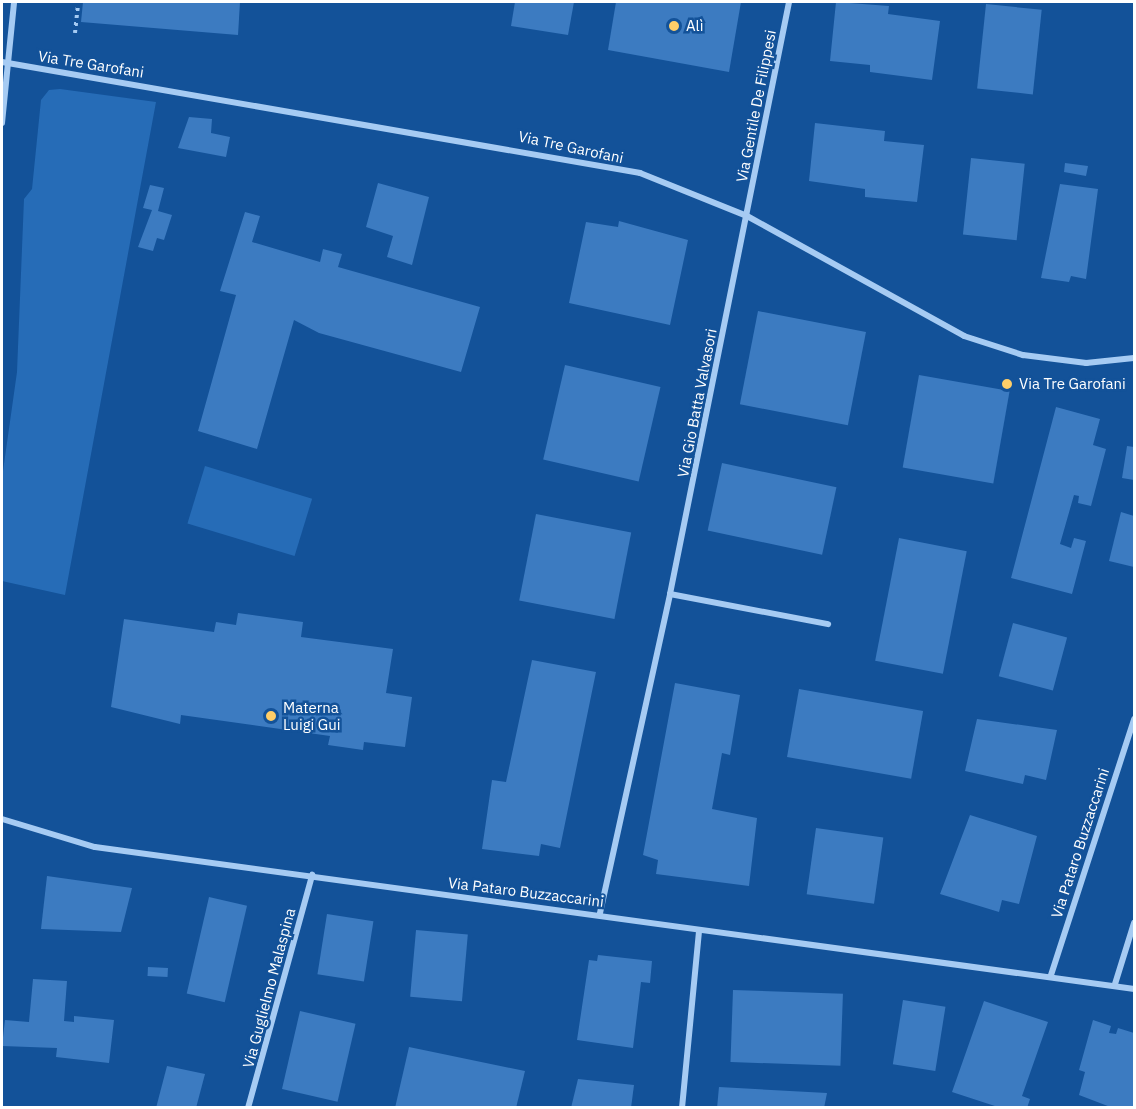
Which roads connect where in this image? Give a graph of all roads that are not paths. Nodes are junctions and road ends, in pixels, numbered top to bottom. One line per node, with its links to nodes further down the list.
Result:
1 (14, 2): 3 (street)
2 (789, 2): 5 (street, Via Gentile De Filippesi)
3 (5, 62): 4 (street); 5 (street, Via Tre Garofani)
4 (2, 123)
5 (747, 216): 6 (street, Via Tre Garofani); 7 (street, Via Gio Batta Valvasori)
6 (1134, 358)
7 (670, 594): 8 (street); 12 (street, Via Gio Batta Valvasori)
8 (828, 624)
9 (1134, 720): 15 (street, Via Pataro Buzzaccarini)
10 (2, 819): 11 (street, Via Pataro Buzzaccarini)
11 (312, 875): 12 (street, Via Pataro Buzzaccarini); 18 (street, Via Guglielmo Malaspina)
12 (600, 913): 14 (street, Via Pataro Buzzaccarini)
13 (1134, 923): 16 (street)
14 (699, 931): 15 (street, Via Pataro Buzzaccarini); 19 (street)
15 (1051, 975): 16 (street, Via Pataro Buzzaccarini)
16 (1115, 984): 17 (street, Via Pataro Buzzaccarini)
17 (1134, 989)
18 (248, 1107)
19 (682, 1107)

